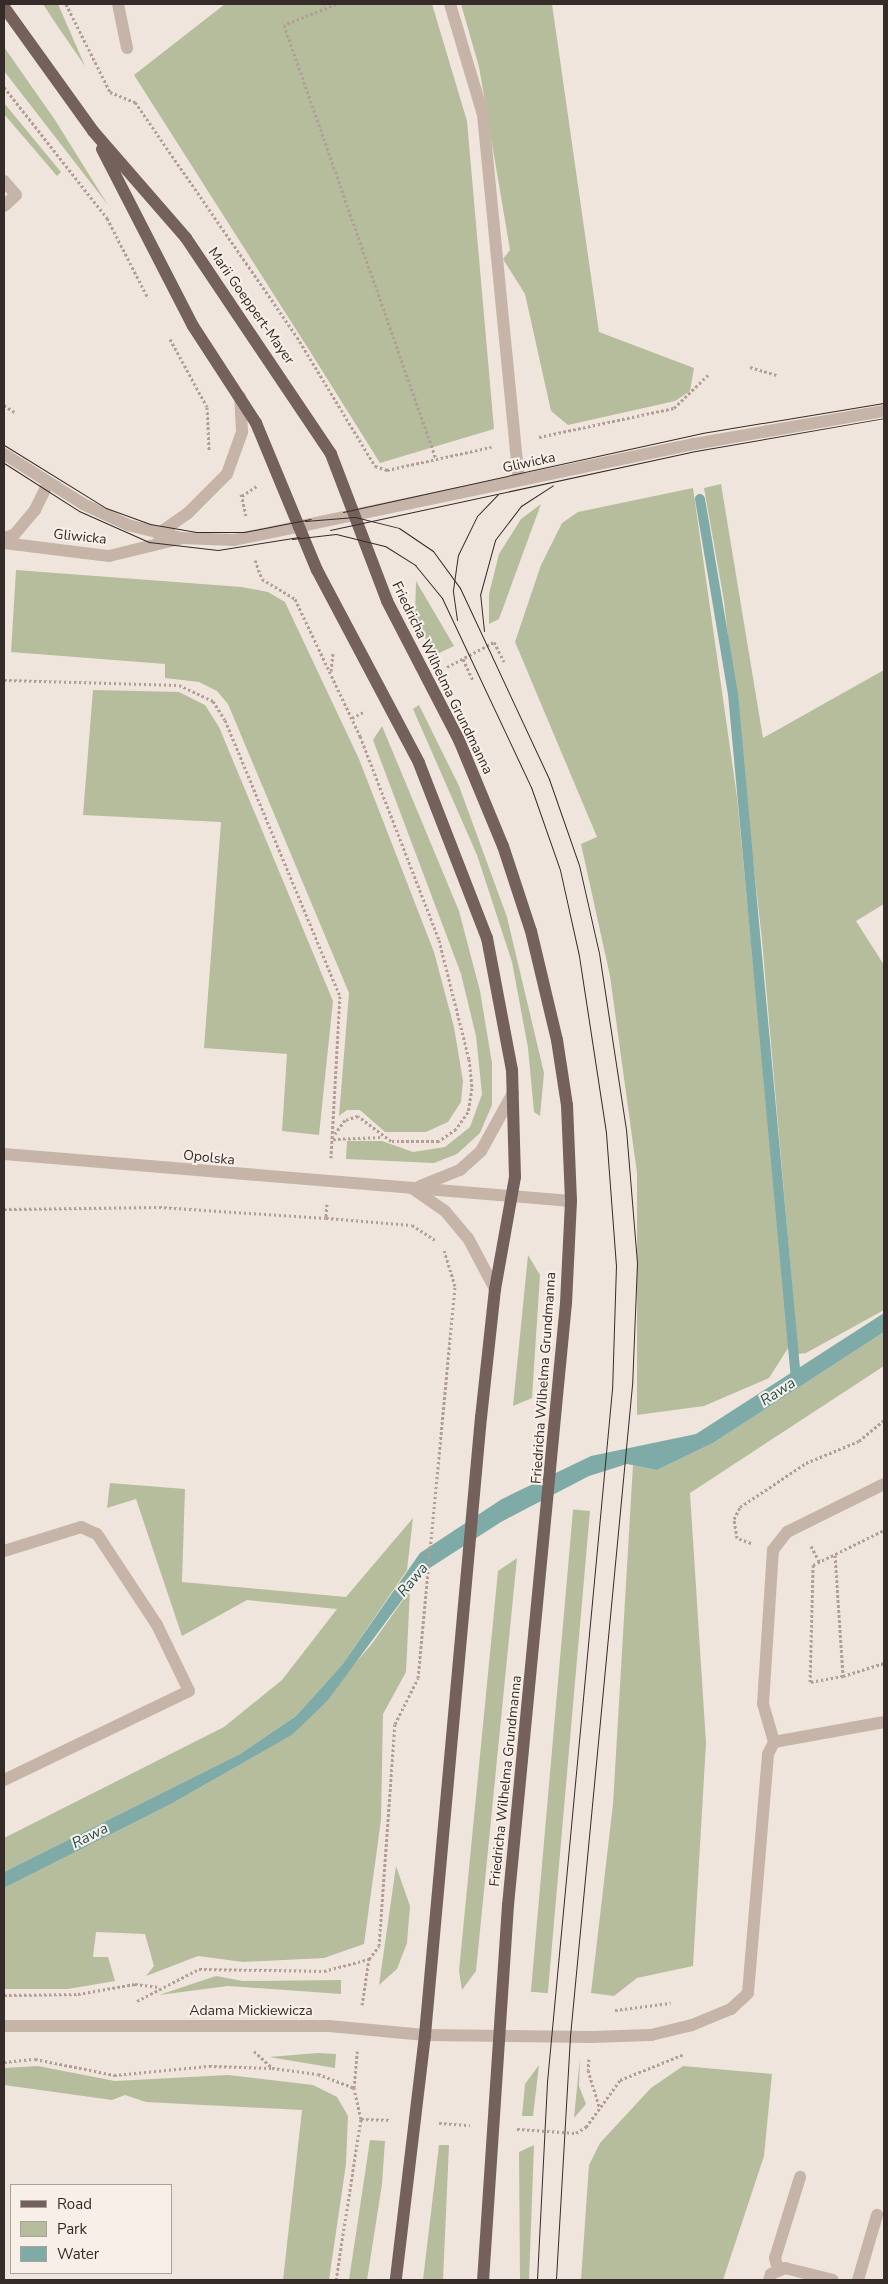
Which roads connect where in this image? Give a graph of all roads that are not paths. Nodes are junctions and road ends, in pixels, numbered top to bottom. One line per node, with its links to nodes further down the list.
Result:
1 (118, 4): 4 (street)
2 (450, 4): 11 (street)
3 (4, 7): 5 (main road, Marii Goeppert-Mayer)
4 (127, 48)
5 (93, 131): 8 (main road, Marii Goeppert-Mayer); 13 (main road, Marii Goeppert-Mayer)
6 (4, 181): 7 (street)
7 (4, 206)
8 (240, 397): 14 (main road, Marii Goeppert-Mayer); 15 (street)
9 (884, 410): 11 (street, Gliwicka)
10 (4, 454): 12 (street, Gliwicka)
11 (519, 480): 13 (street, Gliwicka)
12 (48, 483): 15 (street, Gliwicka); 16 (street)
13 (355, 517): 14 (street, Gliwicka); 23 (main road, Friedricha Wilhelma Grundmanna)
14 (300, 529): 17 (street, Gliwicka); 19 (main road)
15 (158, 534): 17 (street, Gliwicka)
16 (4, 538)
17 (181, 538): 18 (street, Gliwicka)
18 (4, 543)
19 (513, 1093): 21 (street, Opolska); 22 (main road)
20 (4, 1154): 21 (street, Opolska)
21 (412, 1188): 22 (street, Opolska); 24 (street)
22 (512, 1195): 23 (street, Opolska); 24 (main road)
23 (571, 1201): 32 (main road, Friedricha Wilhelma Grundmanna)
24 (495, 1289): 31 (main road)
25 (884, 1484): 28 (street)
26 (4, 1551): 29 (street)
27 (884, 1722): 28 (street)
28 (774, 1742): 32 (street, Adama Mickiewicza)
29 (4, 1780)
30 (4, 2026): 31 (street, Adama Mickiewicza)
31 (425, 2035): 32 (street, Adama Mickiewicza); 36 (main road)
32 (498, 2035): 37 (main road, Friedricha Wilhelma Grundmanna)
33 (800, 2177): 35 (street)
34 (877, 2215): 40 (street)
35 (778, 2269): 38 (street); 39 (street)
36 (396, 2280)
37 (483, 2280)
38 (769, 2280)
39 (833, 2280)
40 (858, 2280)

